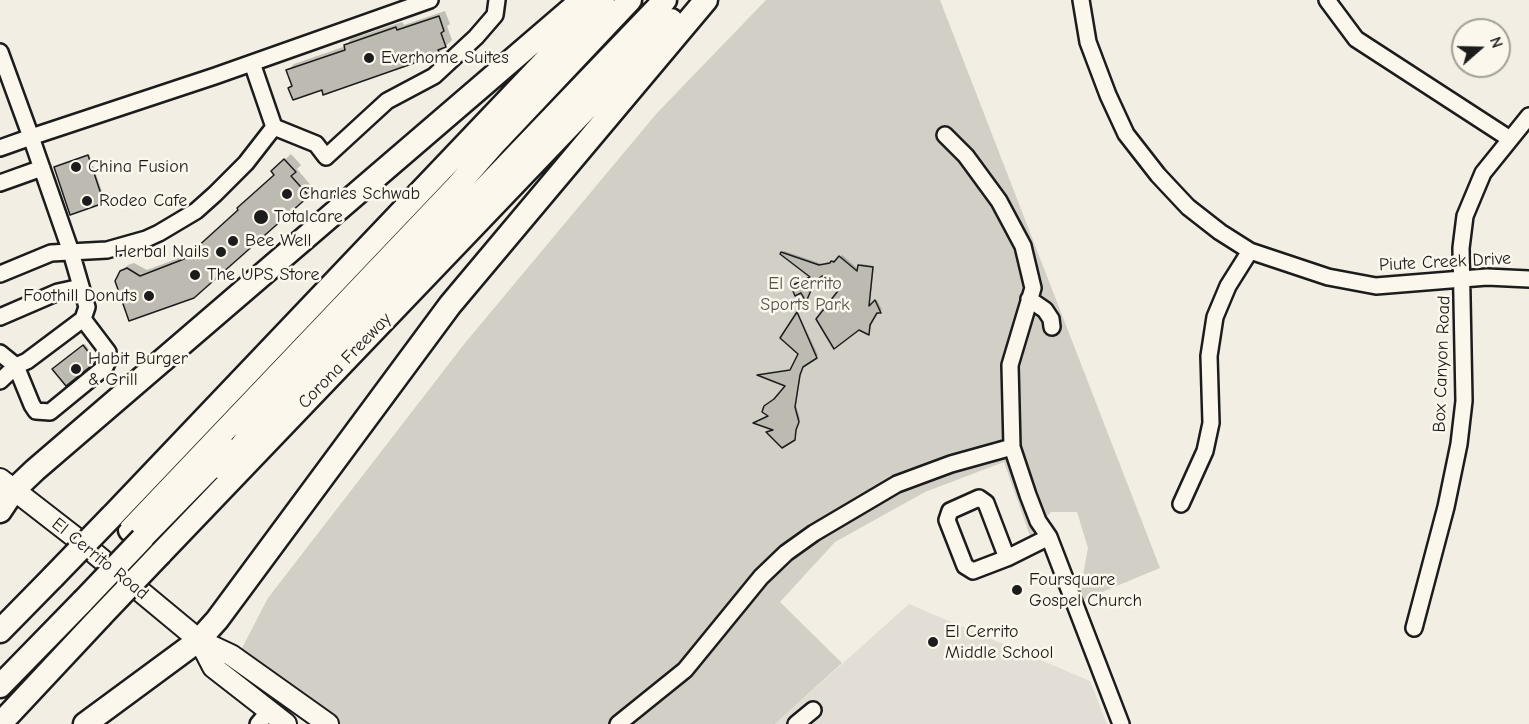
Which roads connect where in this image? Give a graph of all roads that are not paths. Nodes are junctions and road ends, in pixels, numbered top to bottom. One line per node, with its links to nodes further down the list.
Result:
1 (430, 0): 12 (street)
2 (497, 0): 14 (street)
3 (582, 0): 37 (highway)
4 (603, 0): 32 (highway, Corona Freeway)
5 (630, 0): 18 (highway)
6 (665, 0): 41 (highway)
7 (691, 0): 41 (highway, Corona Freeway)
8 (706, 0): 46 (highway)
9 (1081, 0): 22 (street, Piute Creek Drive)
10 (1327, 0): 17 (street)
11 (0, 52): 16 (street)
12 (252, 63): 14 (street); 16 (street)
13 (1529, 116): 17 (street, Box Canyon Road)
14 (274, 127): 23 (street)
15 (945, 135): 28 (street)
16 (31, 137): 19 (street); 20 (street)
17 (1510, 138): 25 (street, Box Canyon Road)
18 (494, 144): 32 (highway); 41 (highway)
19 (0, 148)
20 (42, 168): 21 (street); 23 (street)
21 (0, 183)
22 (1250, 251): 25 (street, Piute Creek Drive); 38 (street)
23 (71, 252): 24 (street); 27 (street)
24 (0, 274)
25 (1463, 278): 26 (street, Piute Creek Drive); 44 (street, Box Canyon Road)
26 (1529, 279)
27 (81, 286): 29 (street); 30 (street)
28 (1029, 299): 31 (street); 36 (street)
29 (0, 317)
30 (83, 319): 34 (street); 34 (street)
31 (1052, 327)
32 (275, 345): 43 (highway, Corona Freeway, bridge)
33 (0, 353): 34 (street)
34 (16, 366): 35 (street)
35 (0, 381)
36 (1012, 447): 40 (street); 56 (street)
37 (7, 485): 39 (highway); 46 (main road, El Cerrito Road)
38 (1181, 504)
39 (0, 511)
40 (1049, 537): 42 (street); 58 (street)
41 (145, 542): 43 (highway, Corona Freeway, bridge); 43 (highway)
42 (1007, 558): 42 (street)
43 (79, 598): 45 (highway, Corona Freeway); 47 (highway); 48 (highway); 49 (highway); 52 (highway, Corona Freeway)
44 (1414, 628)
45 (0, 631)
46 (199, 640): 51 (main road, El Cerrito Road); 53 (highway); 55 (main road, El Cerrito Road)
47 (0, 663)
48 (0, 686)
49 (0, 701)
50 (813, 710): 57 (street)
51 (263, 718): 54 (main road, El Cerrito Road)
52 (0, 724)
53 (85, 724)
54 (286, 724)
55 (328, 724)
56 (618, 724)
57 (796, 724)
58 (1121, 724)

